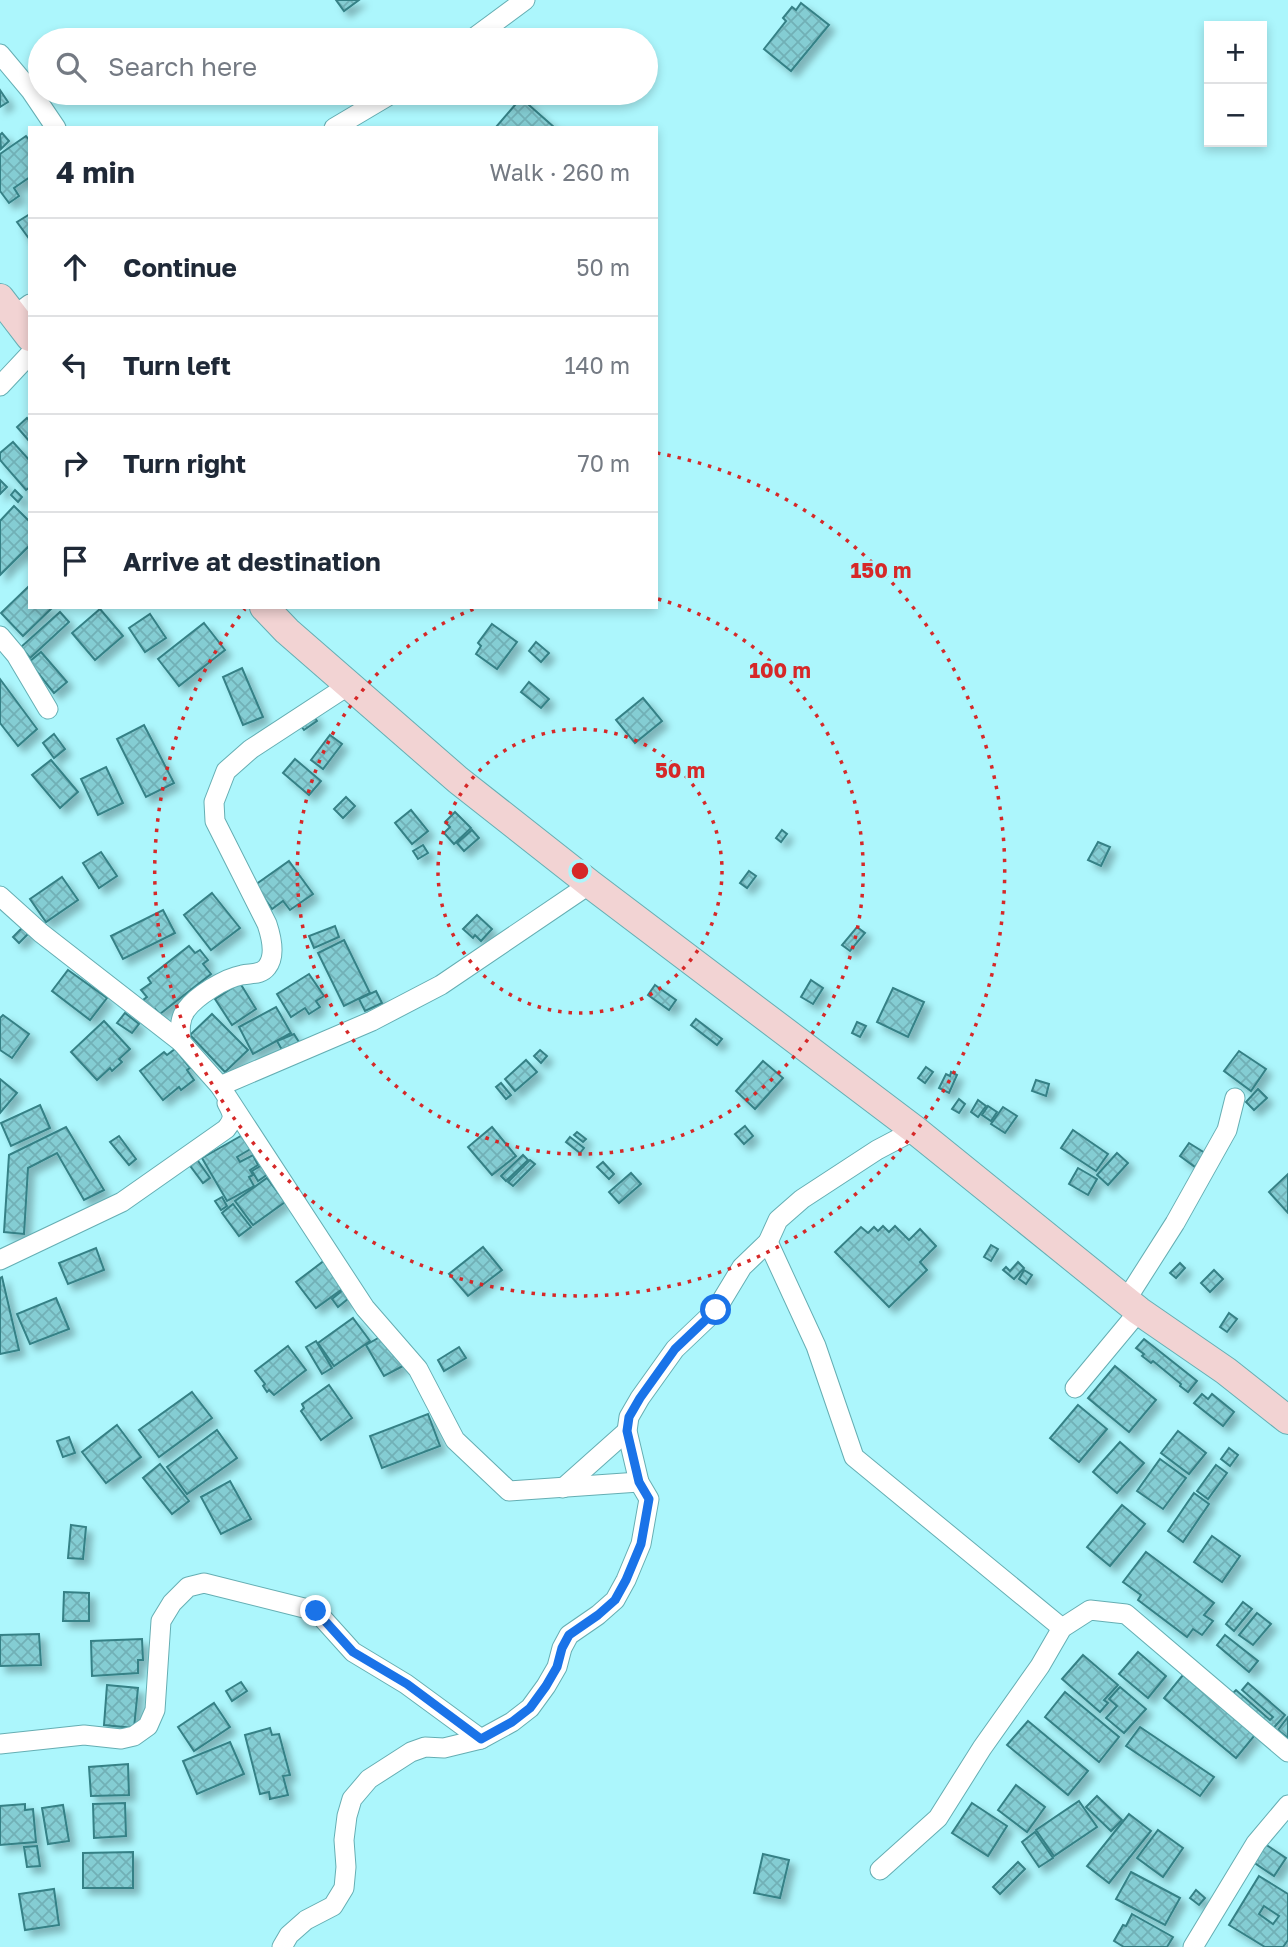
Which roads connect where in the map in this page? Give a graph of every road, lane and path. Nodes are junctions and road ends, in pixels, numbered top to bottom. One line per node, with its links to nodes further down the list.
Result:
1 (525, 0): 2 (street)
2 (487, 28)
3 (0, 54): 4 (street)
4 (28, 87)
5 (40, 105): 7 (street)
6 (373, 105): 8 (street)
7 (55, 126)
8 (337, 126)
9 (28, 356): 10 (street)
10 (0, 386)
11 (266, 609): 13 (main road)
12 (0, 636): 14 (street)
13 (349, 685): 15 (main road); 17 (street)
14 (48, 709)
15 (590, 884): 18 (street); 20 (main road)
16 (0, 896): 17 (street)
17 (181, 1042): 18 (street)
18 (220, 1086): 22 (street); 28 (street)
19 (1235, 1098): 23 (street)
20 (915, 1130): 21 (street); 23 (main road)
21 (768, 1242): 26 (street); 29 (street)
22 (0, 1260)
23 (1133, 1305): 24 (street); 25 (main road)
24 (1075, 1388)
25 (1288, 1420)
26 (627, 1431): 27 (street); 28 (street)
27 (639, 1482): 28 (street); 30 (street)
28 (563, 1488)
29 (1062, 1628): 32 (street); 34 (street)
30 (481, 1739): 31 (street); 35 (street)
31 (0, 1744)
32 (1288, 1752)
33 (1288, 1805): 36 (street)
34 (880, 1870)
35 (282, 1947)
36 (1193, 1947)

